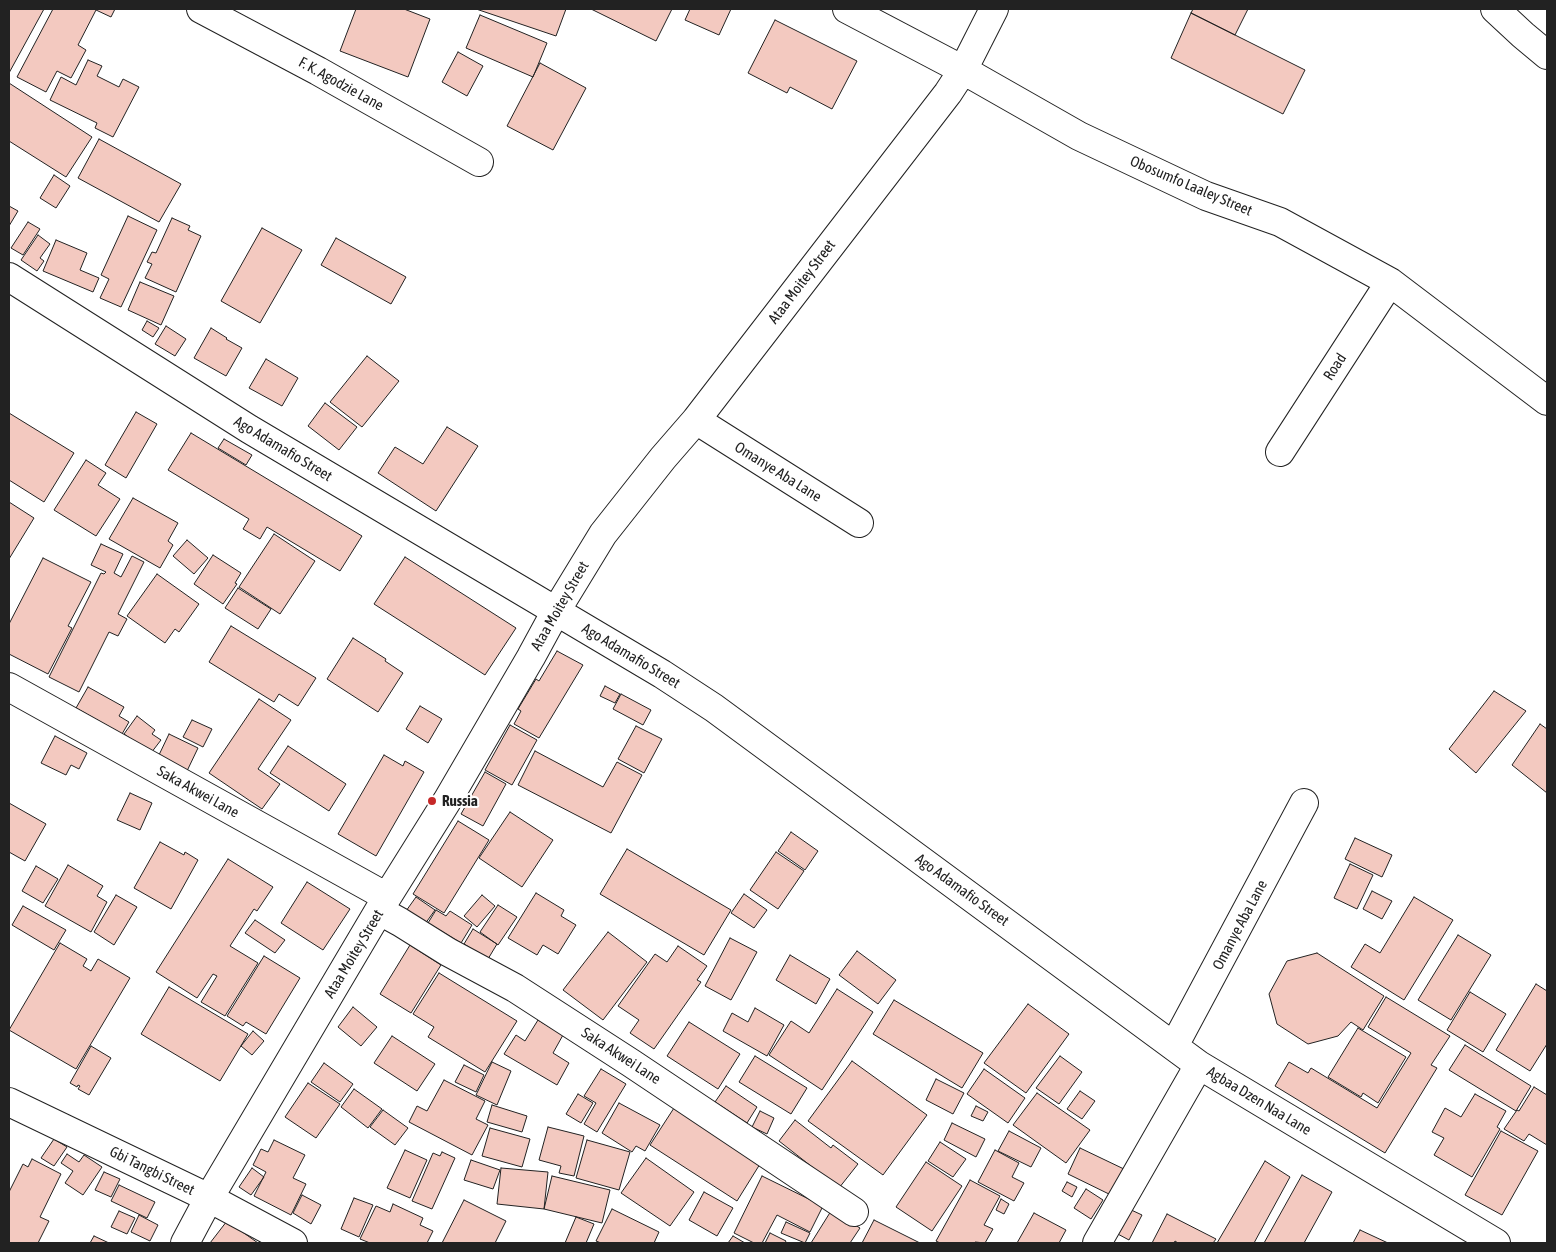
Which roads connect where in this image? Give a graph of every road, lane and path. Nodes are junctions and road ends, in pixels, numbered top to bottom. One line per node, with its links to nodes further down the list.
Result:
1 (201, 9): 7 (street, F. K. Agodzie Lane)
2 (846, 9): 6 (street, Obosumfo Laaley Street)
3 (994, 9): 6 (street, Ataa Moitey Street)
4 (1495, 9): 5 (street)
5 (1547, 55)
6 (962, 70): 9 (street, Obosumfo Laaley Street); 11 (street, Ataa Moitey Street)
7 (479, 162)
8 (9, 277): 14 (street, Ago Adamafio Street)
9 (1390, 282): 10 (street, Obosumfo Laaley Street); 12 (street, Road)
10 (1547, 401)
11 (696, 420): 13 (street, Omanye Aba Lane); 14 (street, Ataa Moitey Street)
12 (1280, 452)
13 (859, 523)
14 (556, 611): 17 (street, Ataa Moitey Street); 18 (street, Ago Adamafio Street)
15 (9, 687): 17 (street, Saka Akwei Lane)
16 (1304, 803): 18 (street, Omanye Aba Lane)
17 (383, 904): 21 (street, Ataa Moitey Street); 22 (street, Saka Akwei Lane)
18 (1174, 1046): 19 (street, Ago Adamafio Street)
19 (1199, 1064): 25 (street, Agbaa Dzen Naa Lane); 26 (street, Agbaa Dzen Naa Lane)
20 (9, 1102): 21 (street, Gbi Tangbi Street)
21 (209, 1198): 23 (street, Ataa Moitey Street); 24 (street, Gbi Tangbi Street)
22 (854, 1212)
23 (185, 1243)
24 (293, 1243)
25 (1097, 1243)
26 (1496, 1243)

